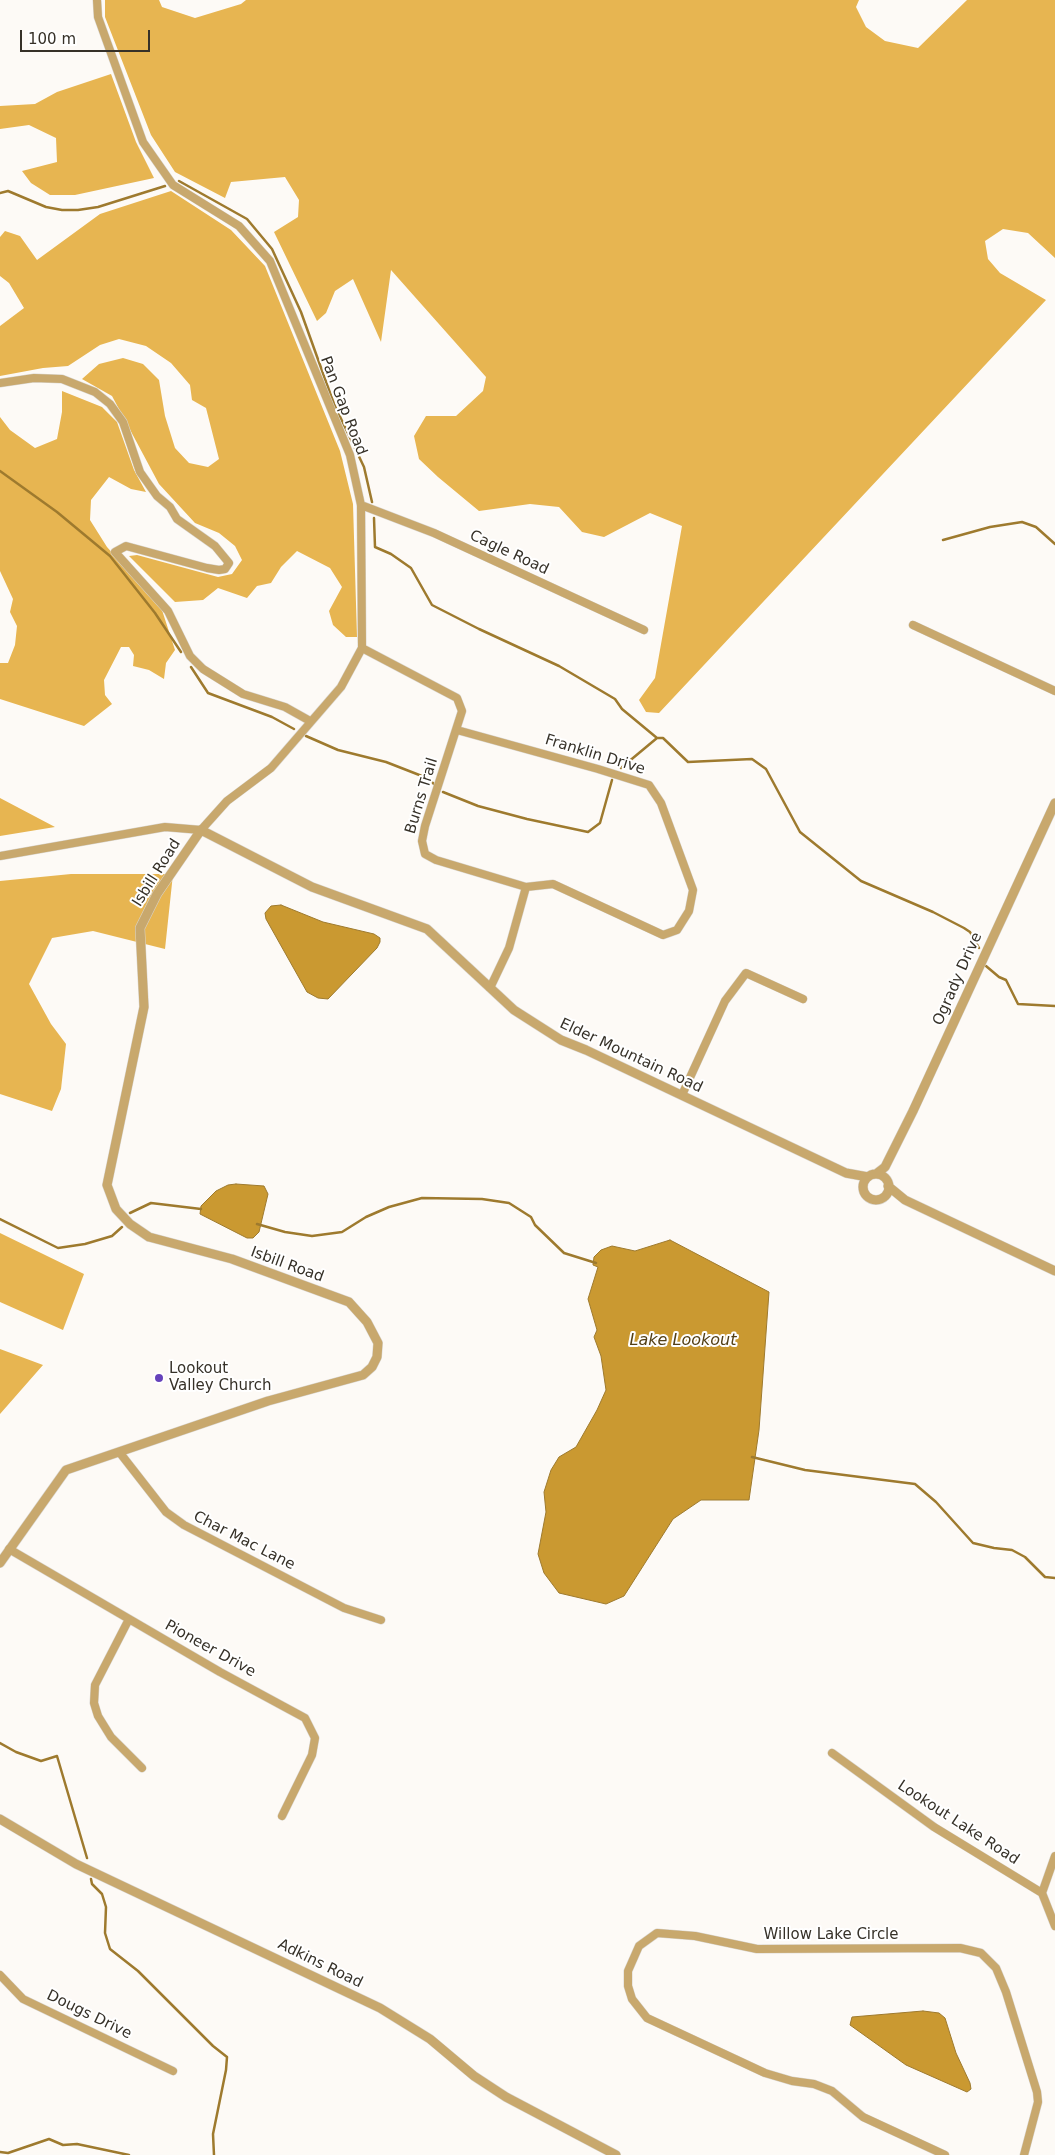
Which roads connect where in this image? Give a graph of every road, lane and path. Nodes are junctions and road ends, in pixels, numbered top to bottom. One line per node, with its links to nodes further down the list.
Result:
1 (97, 0): 3 (street, Pan Gap Road)
2 (0, 383): 8 (street)
3 (361, 506): 5 (street, Cagle Road); 6 (street, Pan Gap Road)
4 (913, 625): 7 (street)
5 (644, 630)
6 (362, 648): 8 (street, Pan Gap Road); 9 (street)
7 (1055, 691)
8 (310, 721): 11 (street, Pan Gap Road)
9 (458, 730): 13 (street, Burns Trail); 13 (street, Franklin Drive)
10 (1055, 803): 17 (street, Ogrady Drive)
11 (201, 830): 12 (street, Elder Mountain Road); 14 (street, Elder Mountain Road); 25 (street, Isbill Road)
12 (0, 856)
13 (526, 887): 14 (street)
14 (490, 988): 16 (street, Elder Mountain Road)
15 (803, 1000): 16 (street)
16 (682, 1095): 18 (street, Elder Mountain Road)
17 (885, 1167): 19 (street, Ogrady Drive); 20 (street, Ogrady Drive)
18 (846, 1173): 19 (street, Elder Mountain Road); 21 (street, Elder Mountain Road)
19 (872, 1176): 20 (street, Elder Mountain Road); 21 (street)
20 (887, 1182): 22 (street); 23 (street, Elder Mountain Road)
21 (863, 1188): 22 (street, Elder Mountain Road)
22 (880, 1199): 23 (street, Elder Mountain Road)
23 (905, 1200): 24 (street, Elder Mountain Road)
24 (1055, 1271)
25 (120, 1453): 26 (street, Isbill Road); 29 (street, Char Mac Lane)
26 (8, 1549): 27 (street, Isbill Road); 28 (street, Pioneer Drive)
27 (0, 1563)
28 (129, 1619): 31 (street); 32 (street, Pioneer Drive)
29 (381, 1620)
30 (832, 1753): 35 (street, Lookout Lake Road)
31 (142, 1768)
32 (282, 1816)
33 (0, 1819): 39 (street, Adkins Road)
34 (1055, 1856): 35 (street)
35 (1042, 1894): 36 (street)
36 (1055, 1926)
37 (0, 1975): 38 (street, Dougs Drive)
38 (174, 2071)
39 (611, 2154)
40 (945, 2155): 41 (street, Willow Lake Circle)
41 (1024, 2155)

